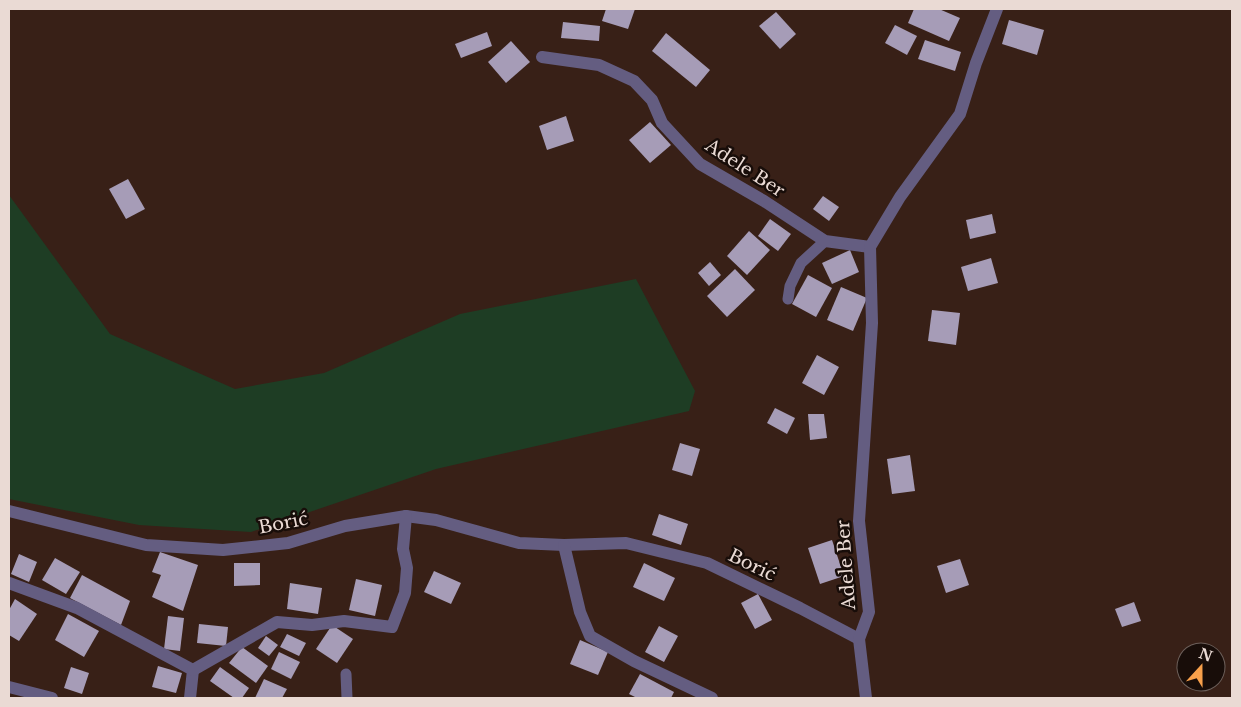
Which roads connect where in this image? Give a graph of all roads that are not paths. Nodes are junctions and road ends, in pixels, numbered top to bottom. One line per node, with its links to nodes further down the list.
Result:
1 (997, 9): 4 (street)
2 (542, 57): 3 (street, Adele Ber)
3 (825, 242): 4 (street, Adele Ber); 5 (lane)
4 (870, 247): 10 (street, Adele Ber)
5 (788, 299)
6 (9, 511): 7 (street, Borić)
7 (406, 516): 8 (street, Borić); 11 (street)
8 (564, 545): 10 (street, Borić); 17 (street)
9 (9, 583): 11 (street)
10 (858, 639): 18 (street)
11 (193, 670): 15 (street)
12 (346, 674): 16 (lane)
13 (9, 687): 14 (street)
14 (52, 698)
15 (190, 698)
16 (347, 698)
17 (712, 698)
18 (866, 698)

